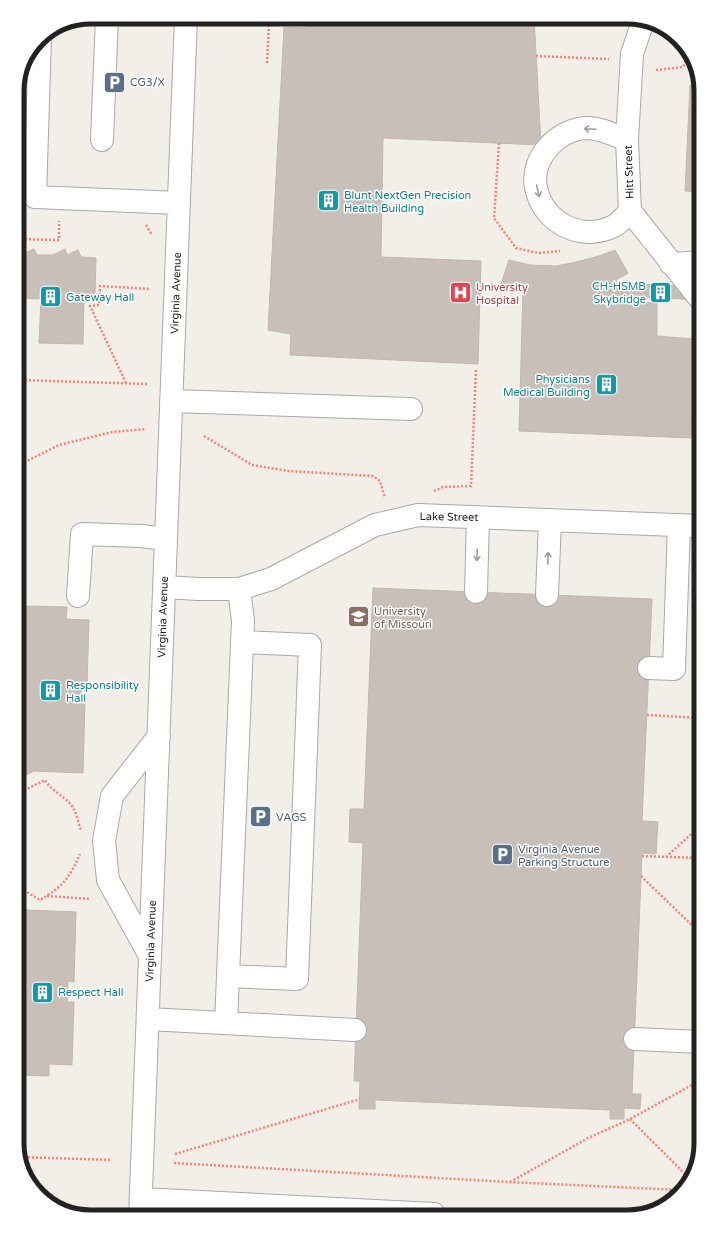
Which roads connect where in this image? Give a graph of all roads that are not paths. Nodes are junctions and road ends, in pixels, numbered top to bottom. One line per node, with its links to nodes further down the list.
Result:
1 (107, 24): 5 (street)
2 (186, 24): 7 (street, Virginia Avenue)
3 (642, 26): 6 (street, Hitt Street)
4 (38, 51): 7 (street)
5 (102, 140)
6 (627, 140): 8 (street, Hitt Street); 8 (street, one-way to 8)
7 (179, 203): 12 (street, Virginia Avenue)
8 (630, 211): 10 (street, Hitt Street)
9 (694, 262): 10 (street)
10 (671, 264): 11 (street, Hitt Street)
11 (694, 292)
12 (172, 400): 13 (street); 18 (street, Virginia Avenue)
13 (412, 409)
14 (478, 518): 15 (street, Lake Street); 20 (street, Lake Street); 21 (street, one-way to 21)
15 (550, 520): 16 (street, Lake Street); 22 (street, one-way to 15)
16 (679, 525): 17 (street, Lake Street); 25 (street)
17 (694, 526)
18 (166, 539): 19 (street, Virginia Avenue); 23 (street)
19 (164, 586): 20 (street, Lake Street); 26 (street, Virginia Avenue)
20 (239, 589): 24 (street)
21 (476, 592)
22 (547, 595)
23 (78, 596)
24 (242, 642): 28 (street); 28 (street)
25 (649, 668)
26 (159, 736): 27 (street, Virginia Avenue); 27 (street)
27 (150, 956): 29 (street, Virginia Avenue)
28 (228, 976): 30 (street)
29 (148, 1019): 30 (street); 34 (street, Virginia Avenue)
30 (226, 1023): 31 (street)
31 (355, 1030)
32 (635, 1039): 33 (street)
33 (694, 1042)
34 (140, 1208): 35 (street)
35 (238, 1210)

